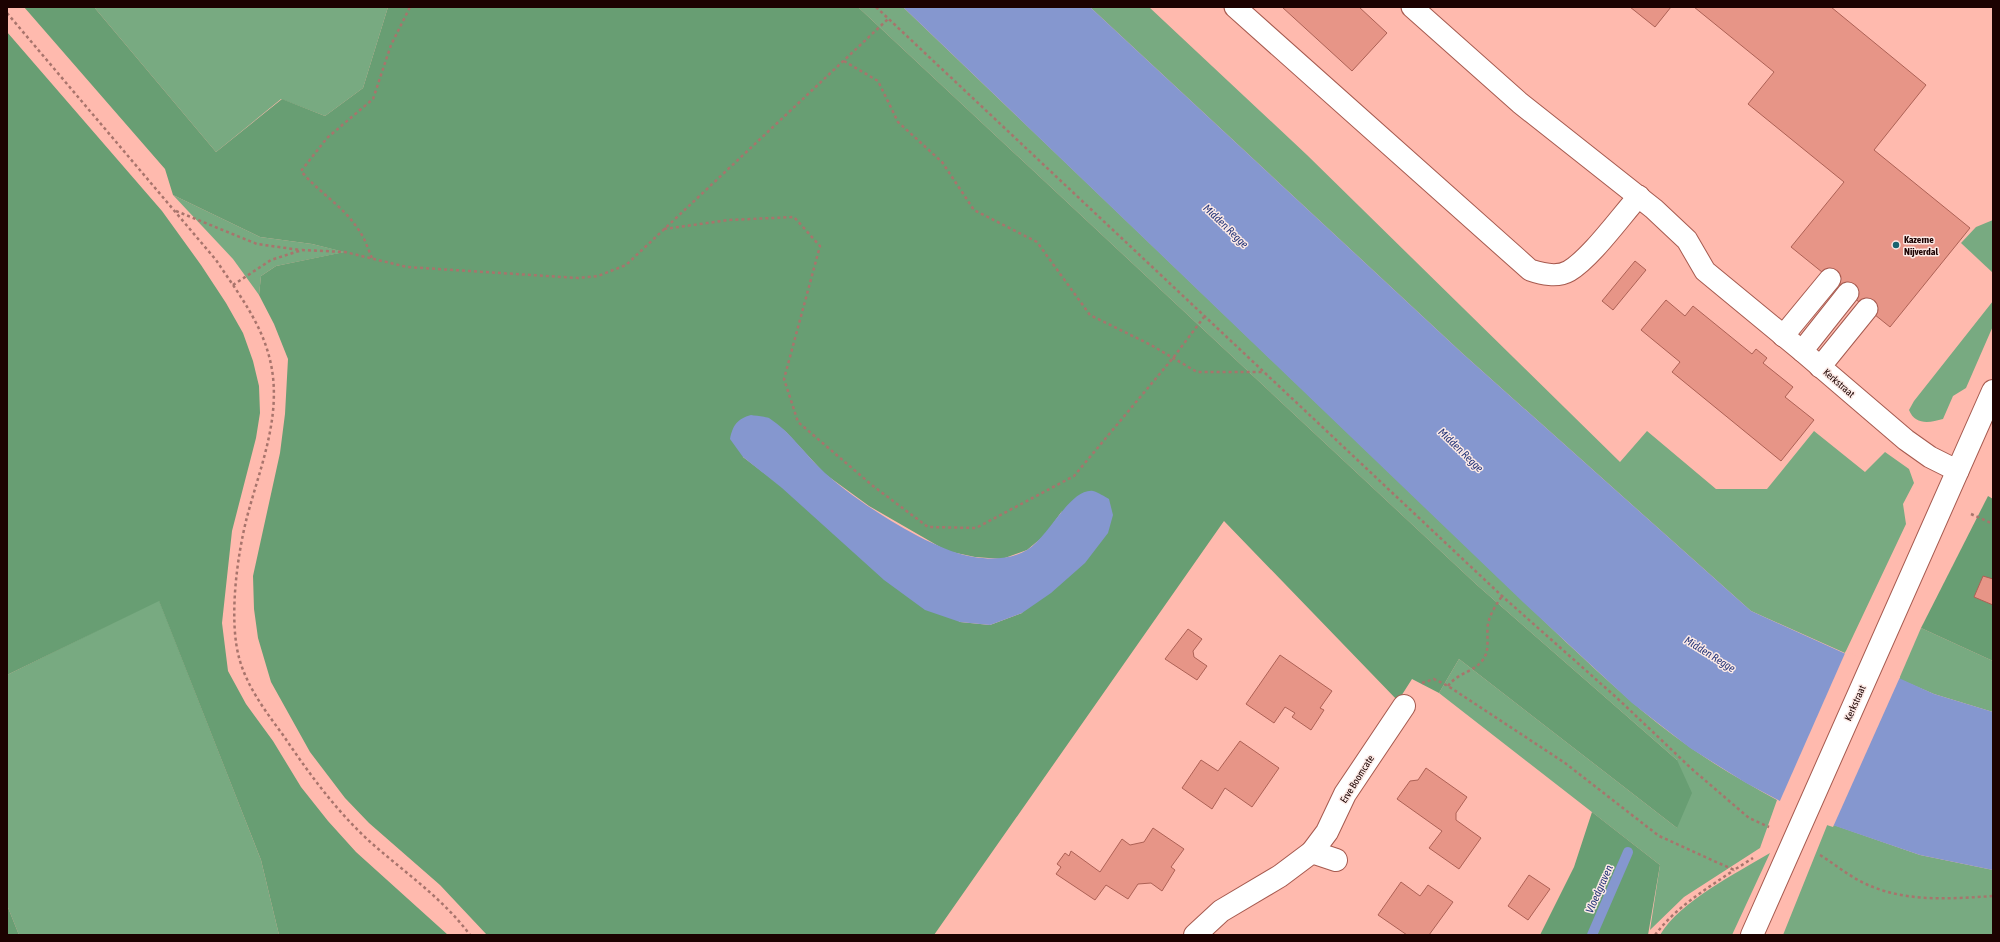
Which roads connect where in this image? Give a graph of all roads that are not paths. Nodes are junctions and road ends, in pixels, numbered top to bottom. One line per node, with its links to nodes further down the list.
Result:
1 (1235, 7): 3 (lane)
2 (1412, 7): 3 (lane, Kerkstraat)
3 (1639, 196): 7 (lane, Kerkstraat)
4 (1830, 279): 7 (lane)
5 (1848, 293): 8 (lane)
6 (1867, 309): 9 (lane)
7 (1783, 336): 8 (lane, Kerkstraat)
8 (1802, 351): 9 (lane, Kerkstraat)
9 (1820, 367): 11 (lane, Kerkstraat)
10 (1993, 391): 11 (street, Kerkstraat)
11 (1958, 471): 16 (street, Kerkstraat)
12 (1404, 706): 13 (street, Erve Boomcate)
13 (1312, 852): 14 (street); 15 (street, Erve Boomcate)
14 (1336, 860)
15 (1195, 935)
16 (1752, 935)

